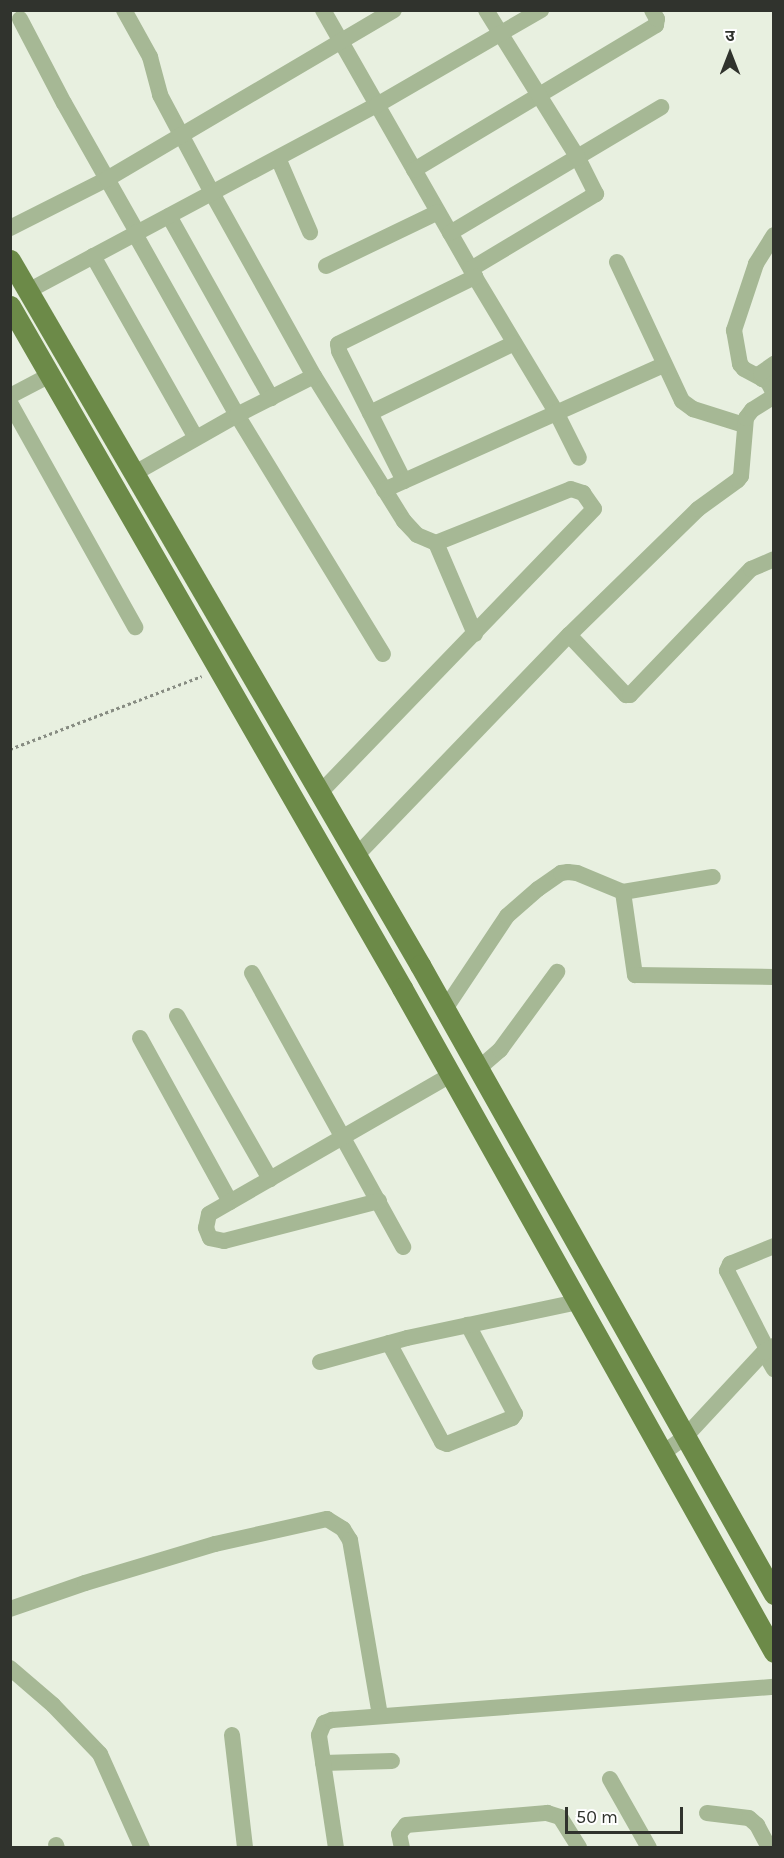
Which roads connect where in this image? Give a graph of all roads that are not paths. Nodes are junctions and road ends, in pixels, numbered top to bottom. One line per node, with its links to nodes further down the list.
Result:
1 (36, 10): 8 (street)
2 (124, 10): 14 (street)
3 (323, 10): 10 (street)
4 (394, 10): 10 (street)
5 (486, 10): 9 (street)
6 (541, 10): 9 (street)
7 (652, 10): 11 (street)
8 (15, 21): 18 (street)
9 (501, 34): 11 (street); 12 (street)
10 (342, 42): 12 (street); 14 (street)
11 (539, 96): 16 (street); 17 (street)
12 (377, 105): 15 (street); 17 (street)
13 (662, 106): 16 (street)
14 (182, 134): 18 (street); 19 (street)
15 (278, 158): 19 (street); 23 (street)
16 (578, 158): 24 (street); 31 (street)
17 (414, 170): 20 (street)
18 (107, 179): 22 (street); 25 (street)
19 (212, 193): 21 (street); 38 (street)
20 (438, 212): 24 (street); 30 (street)
21 (169, 216): 25 (street); 42 (street)
22 (10, 228)
23 (310, 232)
24 (450, 233): 31 (street)
25 (135, 234): 27 (street); 46 (street)
26 (774, 235): 39 (street)
27 (93, 256): 32 (street); 48 (street)
28 (10, 260): 32 (main road)
29 (617, 262): 36 (street)
30 (326, 266)
31 (473, 273): 34 (street); 44 (street)
32 (28, 291): 50 (main road)
33 (10, 306): 37 (main road)
34 (514, 343): 44 (street); 45 (street)
35 (774, 364): 39 (street)
36 (664, 365): 45 (street); 47 (street)
37 (50, 375): 41 (street); 70 (main road)
38 (314, 376): 42 (street); 52 (street)
39 (762, 379): 40 (street)
40 (774, 395): 47 (street)
41 (10, 396)
42 (271, 398): 46 (street)
43 (10, 403): 55 (street)
44 (370, 412): 51 (street)
45 (556, 412): 49 (street); 51 (street)
46 (237, 415): 48 (street); 58 (street)
47 (744, 425): 57 (street)
48 (196, 438): 50 (street)
49 (579, 458)
50 (135, 473): 59 (main road)
51 (404, 481): 52 (street)
52 (384, 490): 53 (street)
53 (436, 543): 56 (street); 56 (street)
54 (774, 559): 57 (street)
55 (135, 627)
56 (475, 634): 59 (street)
57 (569, 635): 60 (street)
58 (383, 654)
59 (321, 792): 60 (main road)
60 (357, 855): 66 (main road)
61 (713, 877): 62 (street)
62 (623, 892): 65 (street); 66 (street)
63 (557, 972): 69 (street)
64 (252, 974): 71 (street)
65 (774, 977)
66 (445, 1009): 69 (main road)
67 (177, 1016): 72 (street)
68 (140, 1038): 74 (street)
69 (478, 1069): 83 (main road)
70 (451, 1075): 71 (street); 77 (main road)
71 (344, 1137): 72 (street); 73 (street)
72 (270, 1179): 74 (street)
73 (379, 1201): 74 (street); 75 (street)
74 (230, 1202)
75 (403, 1246)
76 (774, 1246): 80 (street)
77 (578, 1302): 78 (street); 84 (main road)
78 (468, 1325): 79 (street); 79 (street)
79 (388, 1343): 81 (street)
80 (768, 1349): 82 (street); 83 (street)
81 (320, 1362)
82 (774, 1369)
83 (685, 1437): 84 (street); 85 (main road)
84 (663, 1453): 87 (main road)
85 (774, 1594)
86 (10, 1610): 90 (street)
87 (774, 1652)
88 (10, 1668): 96 (street)
89 (774, 1687): 90 (street)
90 (381, 1715): 93 (street)
91 (232, 1735): 97 (street)
92 (392, 1761): 93 (street)
93 (323, 1763): 98 (street)
94 (610, 1779): 101 (street)
95 (707, 1814): 102 (street)
96 (142, 1848)
97 (245, 1848)
98 (336, 1848)
99 (402, 1848): 100 (street)
100 (579, 1848)
101 (649, 1848)
102 (769, 1848)

